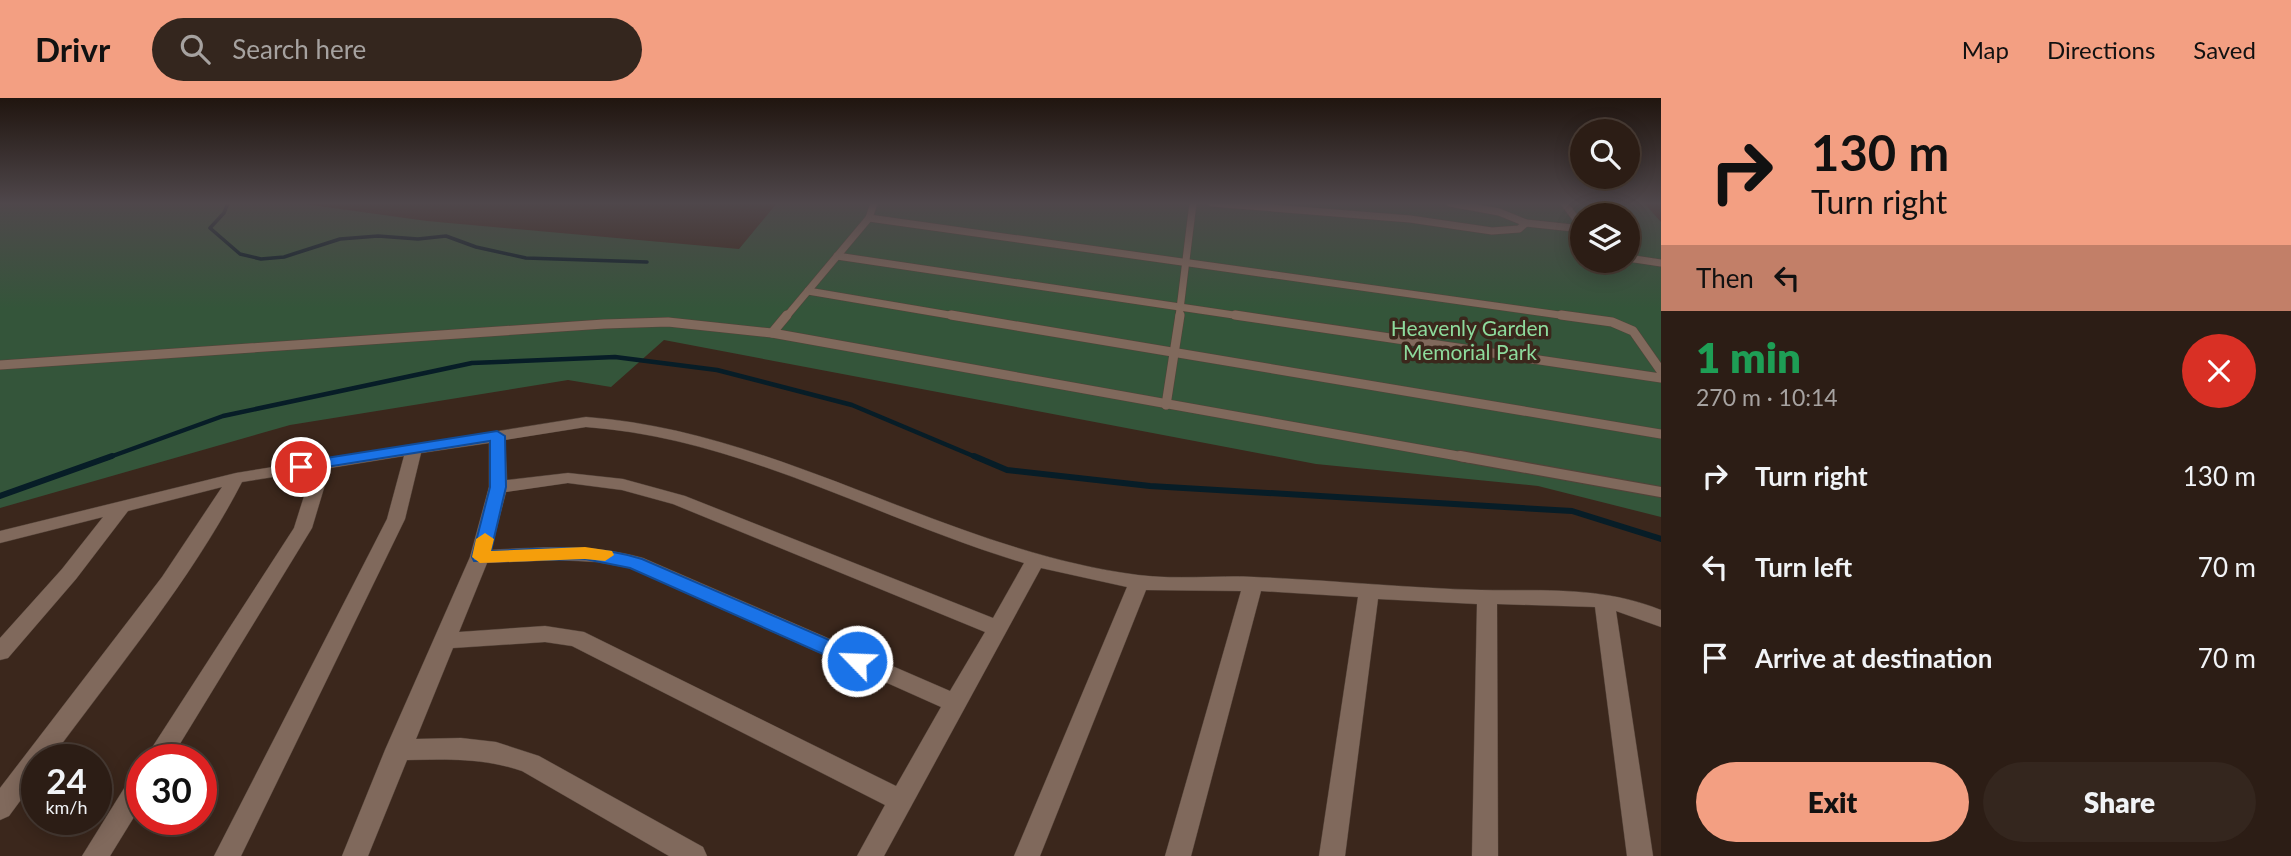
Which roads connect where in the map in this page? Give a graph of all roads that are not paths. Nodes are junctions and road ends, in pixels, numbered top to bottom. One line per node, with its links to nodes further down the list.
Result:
1 (852, 238): 4 (lane)
2 (1019, 238): 6 (lane)
3 (1189, 238): 6 (lane)
4 (837, 256): 8 (lane); 9 (lane)
5 (1640, 260): 7 (lane)
6 (1186, 261): 9 (lane); 13 (lane)
7 (1661, 263)
8 (808, 291): 10 (lane); 11 (lane)
9 (1180, 307): 11 (lane); 14 (lane)
10 (772, 333): 12 (lane); 15 (lane)
11 (1175, 353): 15 (lane); 16 (lane)
12 (0, 365)
13 (1661, 371)
14 (1661, 378)
15 (1166, 405): 22 (lane)
16 (1661, 434)
17 (497, 436): 18 (street); 21 (street); 26 (street)
18 (414, 449): 19 (street); 43 (street)
19 (323, 463): 20 (street); 37 (street)
20 (236, 478): 23 (street); 41 (street)
21 (498, 487): 25 (street); 33 (street)
22 (1661, 492)
23 (122, 506): 24 (street); 35 (street)
24 (0, 537)
25 (480, 557): 34 (street); 36 (street)
26 (1035, 561): 27 (street); 33 (street)
27 (1139, 582): 28 (street); 47 (street)
28 (1253, 584): 29 (street); 48 (street)
29 (1369, 593): 30 (street); 49 (street)
30 (1487, 597): 31 (street); 50 (street)
31 (1604, 600): 32 (street); 51 (street)
32 (1661, 619)
33 (996, 628): 36 (street)
34 (443, 641): 38 (street); 39 (street)
35 (0, 652)
36 (956, 704): 39 (street)
37 (166, 744)
38 (397, 750): 44 (street); 45 (street)
39 (901, 801): 46 (street)
40 (126, 807): 42 (street)
41 (0, 808)
42 (95, 856)
43 (228, 856)
44 (355, 856)
45 (694, 856)
46 (870, 856)
47 (1027, 856)
48 (1178, 856)
49 (1332, 856)
50 (1485, 856)
51 (1640, 856)

